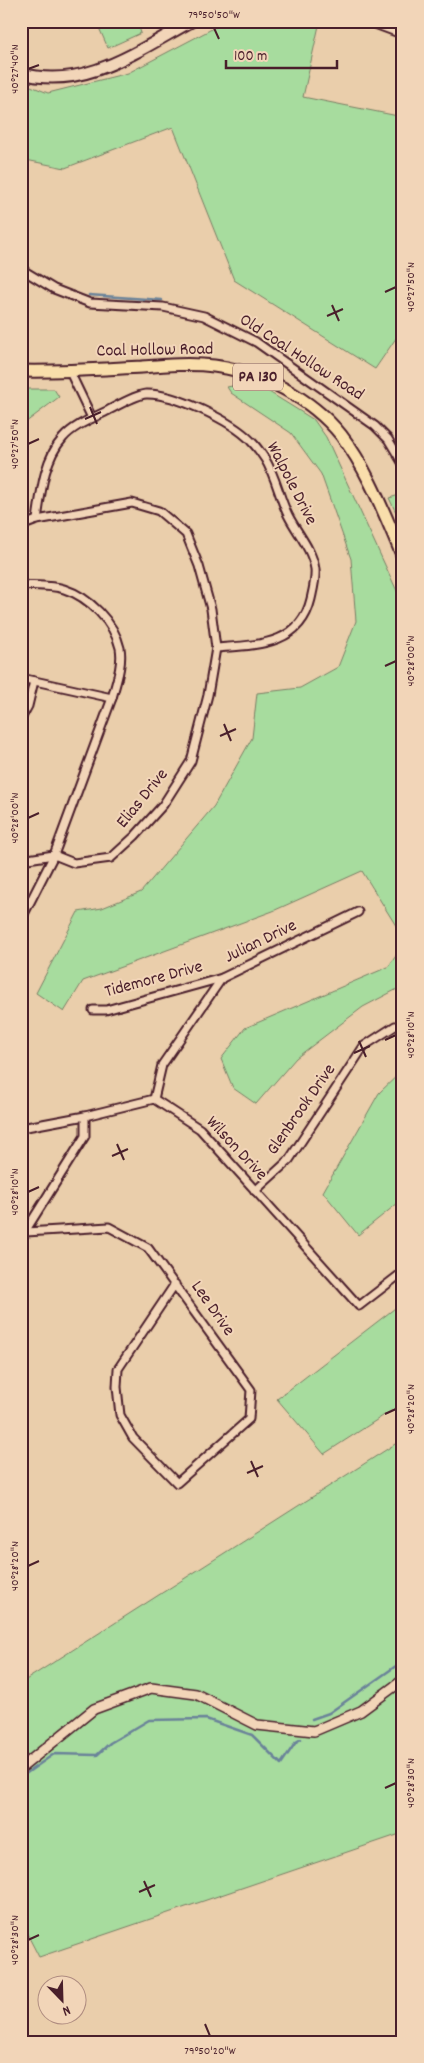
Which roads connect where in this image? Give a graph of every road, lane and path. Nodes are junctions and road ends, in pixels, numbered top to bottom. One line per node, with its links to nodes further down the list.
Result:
1 (192, 21): 4 (main road)
2 (371, 21): 3 (main road)
3 (403, 32)
4 (21, 73)
5 (21, 269): 9 (street, Old Coal Hollow Road)
6 (69, 370): 7 (main road, Coal Hollow Road / PA 130); 8 (street); 12 (main road, Coal Hollow Road / PA 130)
7 (21, 371)
8 (92, 418): 10 (street, Walpole Drive); 14 (street, Walpole Drive)
9 (403, 464)
10 (37, 520): 11 (street, Elias Drive); 14 (street, Elias Drive)
11 (21, 526)
12 (403, 557)
13 (21, 585): 17 (street)
14 (216, 648): 19 (street, Elias Drive)
15 (21, 678): 16 (street)
16 (34, 681): 17 (street); 18 (street)
17 (112, 698): 19 (street)
18 (21, 719)
19 (54, 855): 20 (street); 22 (street)
20 (21, 860)
21 (358, 912): 23 (street, Julian Drive)
22 (21, 920)
23 (222, 978): 24 (street, Tidemore Drive); 26 (street, Julian Drive)
24 (93, 1010)
25 (395, 1026): 29 (street, Glenbrook Drive)
26 (154, 1099): 27 (street); 29 (street, Wilson Drive)
27 (85, 1116): 28 (street); 30 (street)
28 (21, 1128)
29 (255, 1191): 32 (street, Wilson Drive)
30 (26, 1232): 31 (street); 33 (street, Lee Drive)
31 (21, 1238)
32 (403, 1272)
33 (175, 1284): 33 (street, Lee Drive)
34 (403, 1680): 35 (street)
35 (21, 1768)

